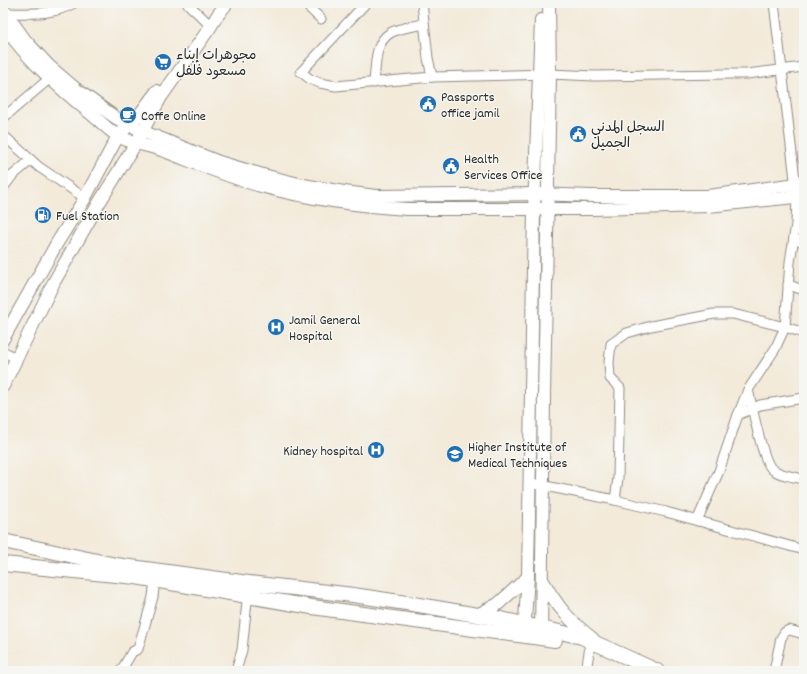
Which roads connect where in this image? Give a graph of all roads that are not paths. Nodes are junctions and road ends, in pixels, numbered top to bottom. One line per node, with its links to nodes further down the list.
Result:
1 (74, 3): 10 (street)
2 (187, 3): 12 (street)
3 (227, 3): 12 (street)
4 (304, 3): 11 (street)
5 (366, 3): 20 (street)
6 (422, 3): 13 (street)
7 (541, 3): 17 (street)
8 (549, 3): 17 (street)
9 (774, 3): 16 (street)
10 (5, 11): 22 (street)
11 (321, 19)
12 (211, 21): 22 (street); 23 (street)
13 (424, 24): 18 (street); 20 (street)
14 (3, 25): 19 (street)
15 (804, 67): 16 (street)
16 (781, 70): 17 (street); 29 (street)
17 (544, 74): 18 (street); 30 (street); 31 (street)
18 (432, 77): 20 (street)
19 (50, 79): 21 (street); 25 (street)
20 (374, 83)
21 (3, 118)
22 (128, 124): 23 (street); 25 (street)
23 (142, 131): 26 (street); 30 (street)
24 (3, 136): 27 (street)
25 (118, 136): 26 (street); 32 (street)
26 (136, 143): 33 (street); 43 (street)
27 (31, 160): 28 (street); 32 (street)
28 (3, 188)
29 (800, 190): 31 (street); 34 (street); 36 (street)
30 (535, 194): 31 (street); 33 (street)
31 (548, 195): 34 (street)
32 (84, 198): 41 (street)
33 (534, 209): 34 (street); 51 (street)
34 (548, 209): 52 (street)
35 (804, 240): 36 (street)
36 (794, 241): 37 (street)
37 (788, 286): 38 (street); 39 (street)
38 (804, 290)
39 (785, 327): 40 (street); 46 (street); 53 (street)
40 (804, 333)
41 (3, 339)
42 (3, 351): 43 (street)
43 (17, 359): 44 (street)
44 (6, 372): 45 (street)
45 (3, 386)
46 (748, 390): 48 (street); 49 (street)
47 (804, 398): 48 (street)
48 (753, 409): 49 (street); 50 (street)
49 (738, 415): 54 (street)
50 (804, 479)
51 (530, 483): 52 (street); 60 (street)
52 (543, 486): 53 (street); 62 (street)
53 (615, 500): 54 (street)
54 (697, 521): 58 (street)
55 (3, 537): 57 (main road)
56 (3, 541): 57 (main road)
57 (18, 544): 63 (main road)
58 (804, 550)
59 (3, 564): 61 (main road)
60 (528, 577): 64 (street); 65 (street)
61 (155, 580): 63 (main road); 69 (street)
62 (542, 581): 66 (street); 68 (street)
63 (248, 589): 64 (main road); 65 (main road); 70 (street)
64 (476, 615): 65 (main road)
65 (525, 630): 66 (main road)
66 (541, 633): 68 (main road)
67 (804, 634): 73 (street)
68 (589, 642): 71 (street); 72 (main road)
69 (121, 671)
70 (236, 671)
71 (586, 671)
72 (657, 671)
73 (774, 671)

